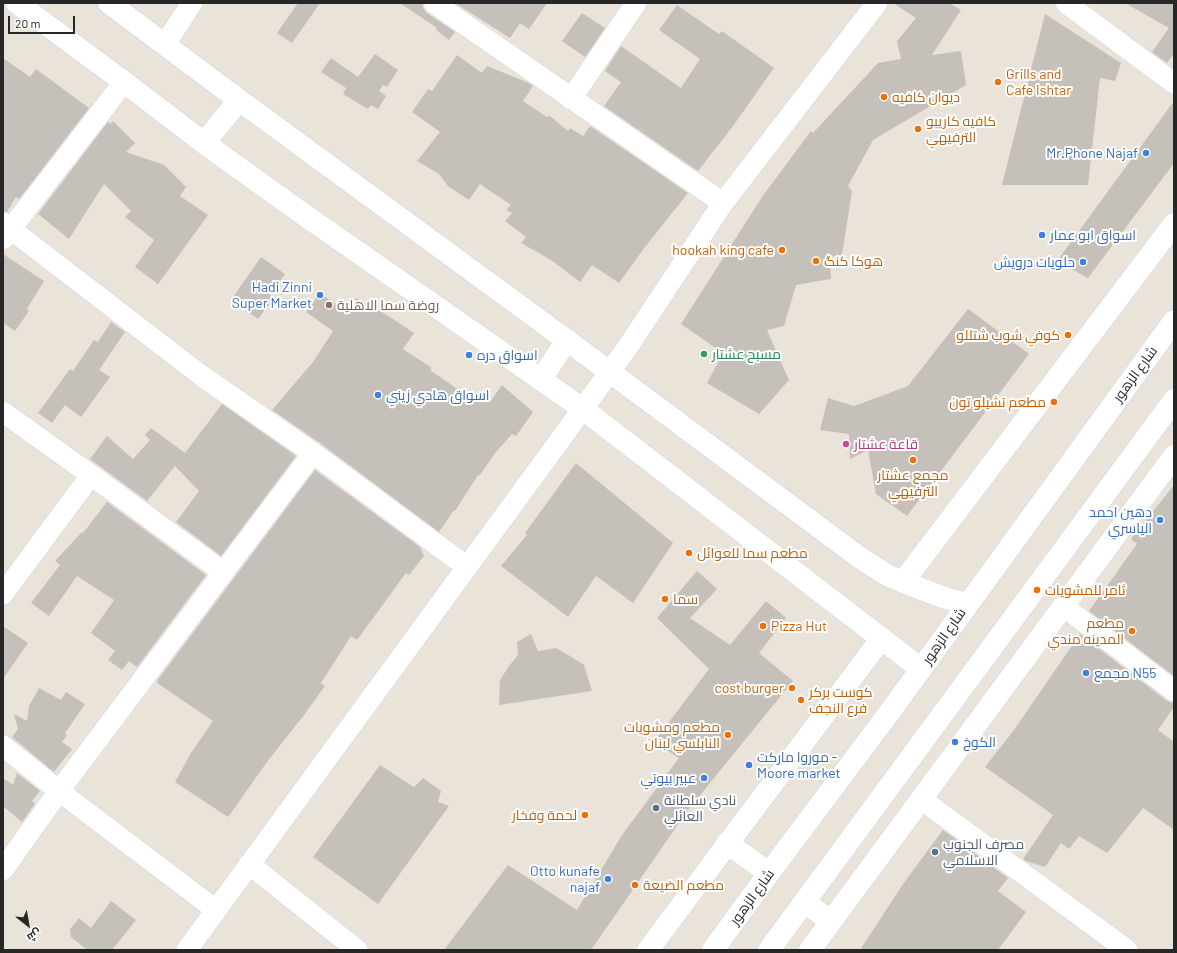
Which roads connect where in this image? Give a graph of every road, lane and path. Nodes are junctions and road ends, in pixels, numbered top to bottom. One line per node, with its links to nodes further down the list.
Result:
1 (17, 3): 9 (street)
2 (109, 3): 8 (street)
3 (192, 3): 8 (street)
4 (434, 3): 11 (street)
5 (636, 3): 11 (street)
6 (876, 3): 14 (street)
7 (1066, 3): 10 (street)
8 (165, 44): 12 (street)
9 (124, 82): 13 (street); 16 (street)
10 (1174, 82)
11 (571, 99): 14 (street)
12 (239, 100): 13 (street); 18 (street)
13 (204, 143): 20 (street)
14 (723, 203): 19 (street)
15 (1174, 224): 30 (street)
16 (5, 230): 25 (street)
17 (1174, 321): 32 (street, شارع الزهور)
18 (567, 340): 19 (street); 20 (street)
19 (610, 372): 22 (street); 30 (street)
20 (541, 380): 22 (street)
21 (1174, 400): 24 (street)
22 (583, 409): 28 (street); 34 (street)
23 (3, 412): 27 (street)
24 (1167, 414): 44 (street)
25 (313, 453): 28 (street); 29 (street)
26 (1174, 456): 33 (street)
27 (91, 475): 29 (street); 31 (street)
28 (467, 567): 41 (street)
29 (223, 572): 38 (street)
30 (903, 582): 32 (street)
31 (3, 594)
32 (967, 604): 35 (street, شارع الزهور)
33 (1063, 606): 36 (street); 39 (street)
34 (881, 638): 35 (street); 40 (street)
35 (921, 669): 43 (street, شارع الزهور)
36 (1174, 691)
37 (3, 746): 38 (street)
38 (59, 791): 42 (street); 45 (street)
39 (921, 799): 46 (street); 53 (street)
40 (727, 843): 43 (street); 49 (street)
41 (249, 864): 45 (street); 48 (street)
42 (3, 870)
43 (769, 873): 50 (street, شارع الزهور)
44 (804, 902): 46 (street); 51 (street)
45 (216, 910): 47 (street)
46 (831, 921): 52 (street)
47 (186, 950)
48 (357, 950)
49 (648, 950)
50 (713, 950)
51 (769, 950)
52 (810, 950)
53 (1127, 950)

